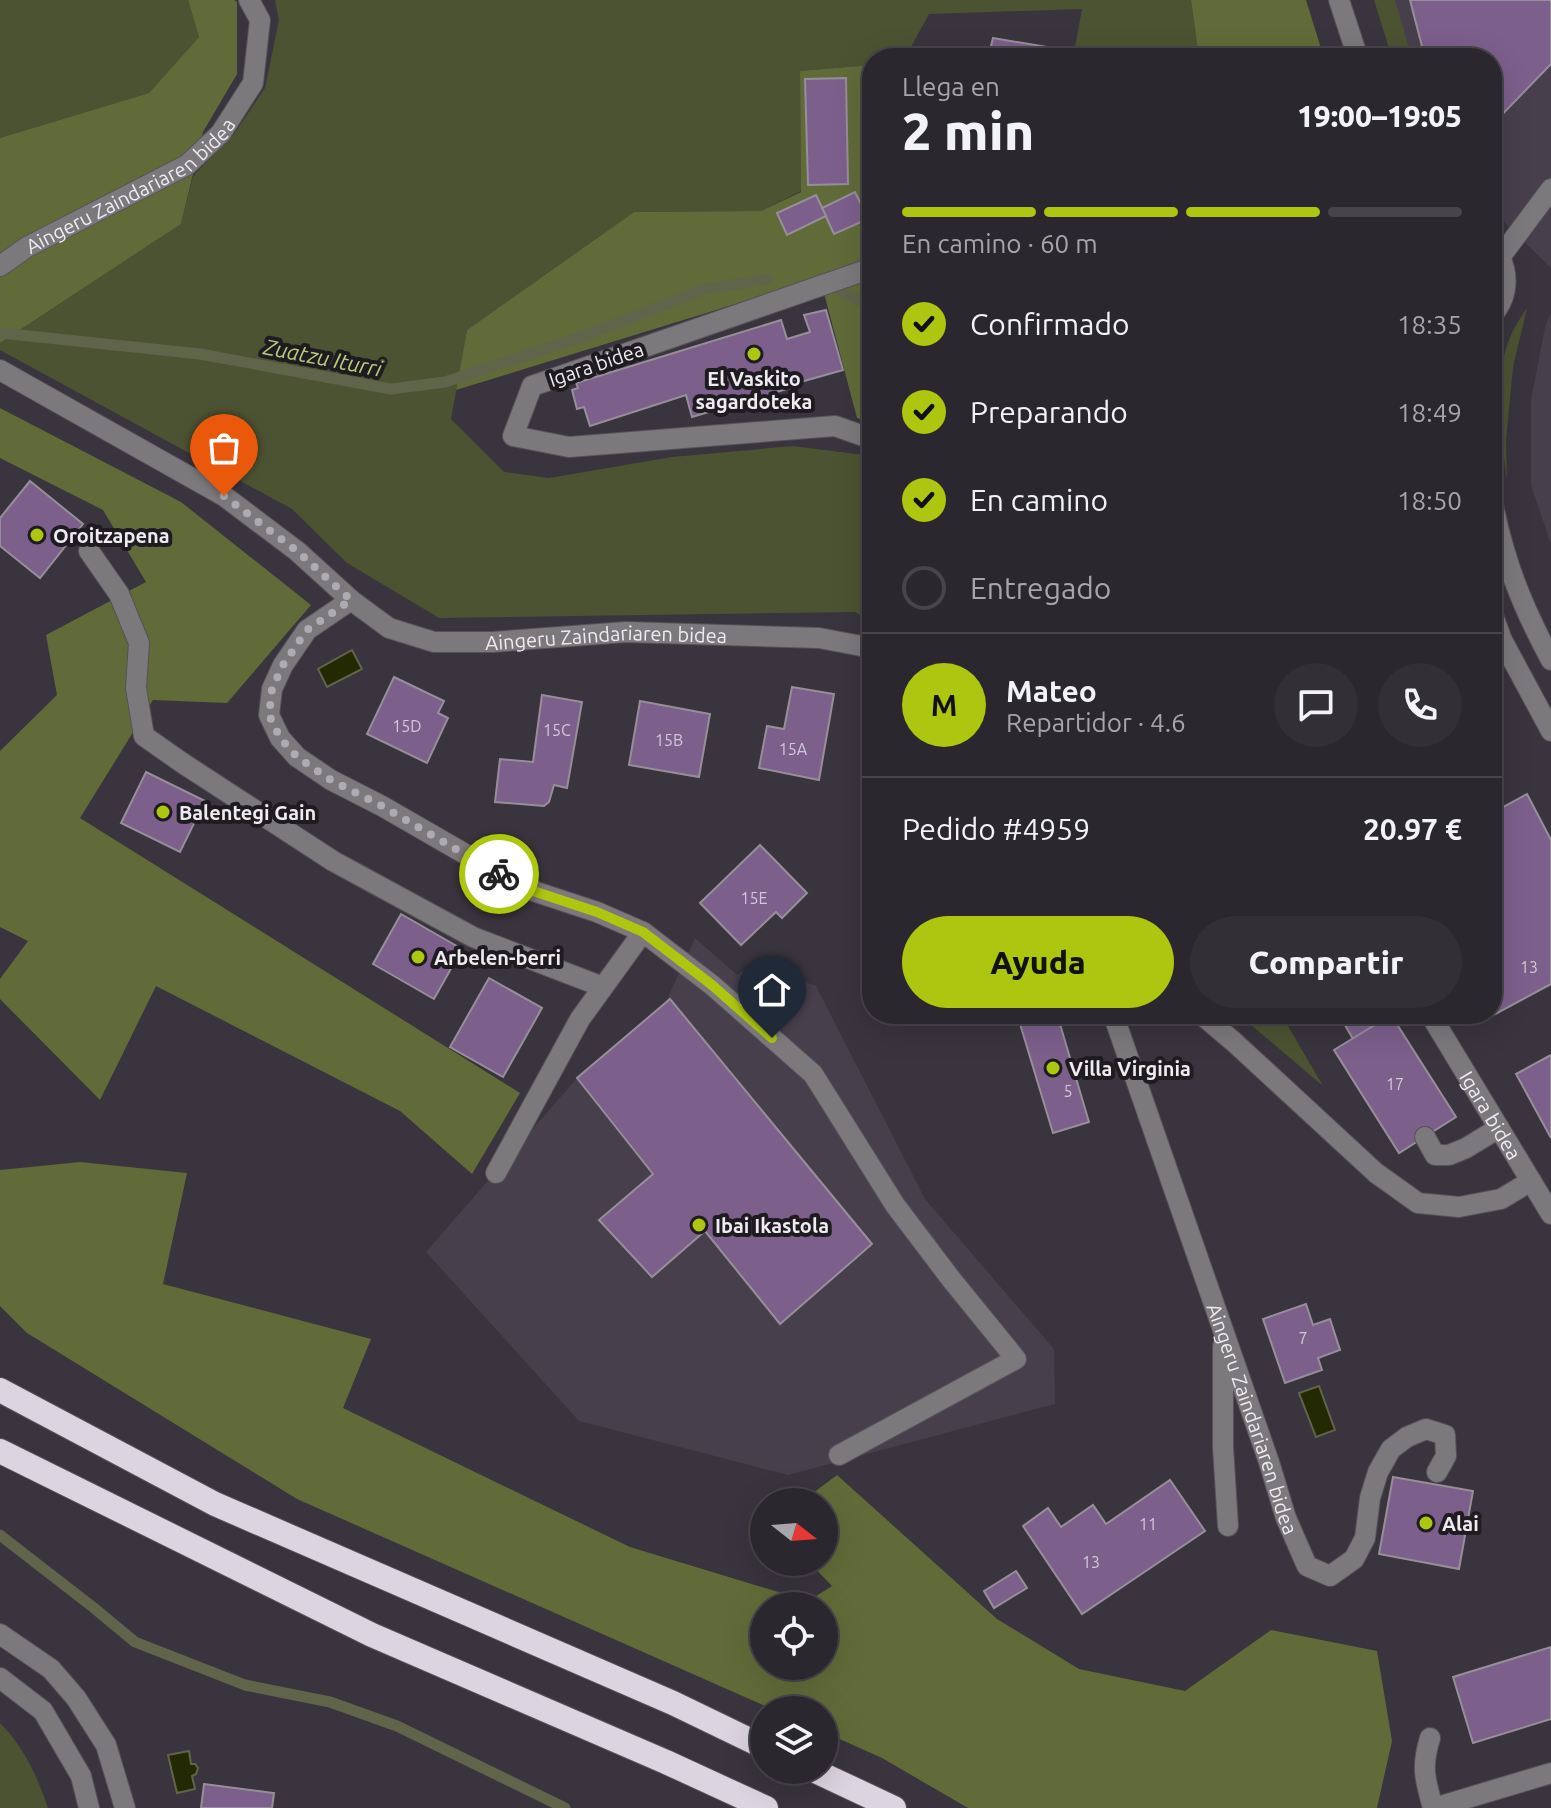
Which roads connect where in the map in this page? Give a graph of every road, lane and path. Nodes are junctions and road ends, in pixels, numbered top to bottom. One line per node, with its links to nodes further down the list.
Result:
1 (249, 0): 7 (street, Aingeru Zaindariaren bidea)
2 (1339, 0): 3 (street)
3 (1355, 48)
4 (1551, 189): 5 (street)
5 (1502, 243)
6 (1502, 263): 9 (street)
7 (0, 266)
8 (862, 271): 11 (street, Igara bidea)
9 (1502, 299)
10 (0, 370): 14 (street, Aingeru Zaindariaren bidea)
11 (862, 435)
12 (1502, 544): 17 (street)
13 (89, 551): 20 (street)
14 (351, 600): 16 (street, Aingeru Zaindariaren bidea); 19 (street)
15 (1502, 640): 18 (street)
16 (862, 646)
17 (1551, 660)
18 (1551, 731)
19 (643, 932): 20 (street); 32 (street)
20 (603, 987): 26 (street)
21 (1117, 1024): 29 (street, Aingeru Zaindariaren bidea)
22 (1213, 1024): 27 (street)
23 (1436, 1024): 24 (street, Igara bidea)
24 (1499, 1128): 25 (street); 27 (street, Igara bidea)
25 (1425, 1137)
26 (496, 1173)
27 (1531, 1181): 28 (street, Igara bidea)
28 (1551, 1214)
29 (1223, 1328): 33 (street, Aingeru Zaindariaren bidea); 34 (street)
30 (0, 1390): 38 (highway)
31 (0, 1451): 43 (highway)
32 (839, 1455)
33 (1437, 1472)
34 (1228, 1526)
35 (0, 1634): 42 (street)
36 (0, 1678): 41 (street)
37 (1430, 1738): 45 (street)
38 (750, 1740)
39 (1551, 1773): 45 (street)
40 (838, 1782): 44 (highway)
41 (89, 1808)
42 (125, 1808)
43 (766, 1808)
44 (894, 1808)
45 (1433, 1808)

